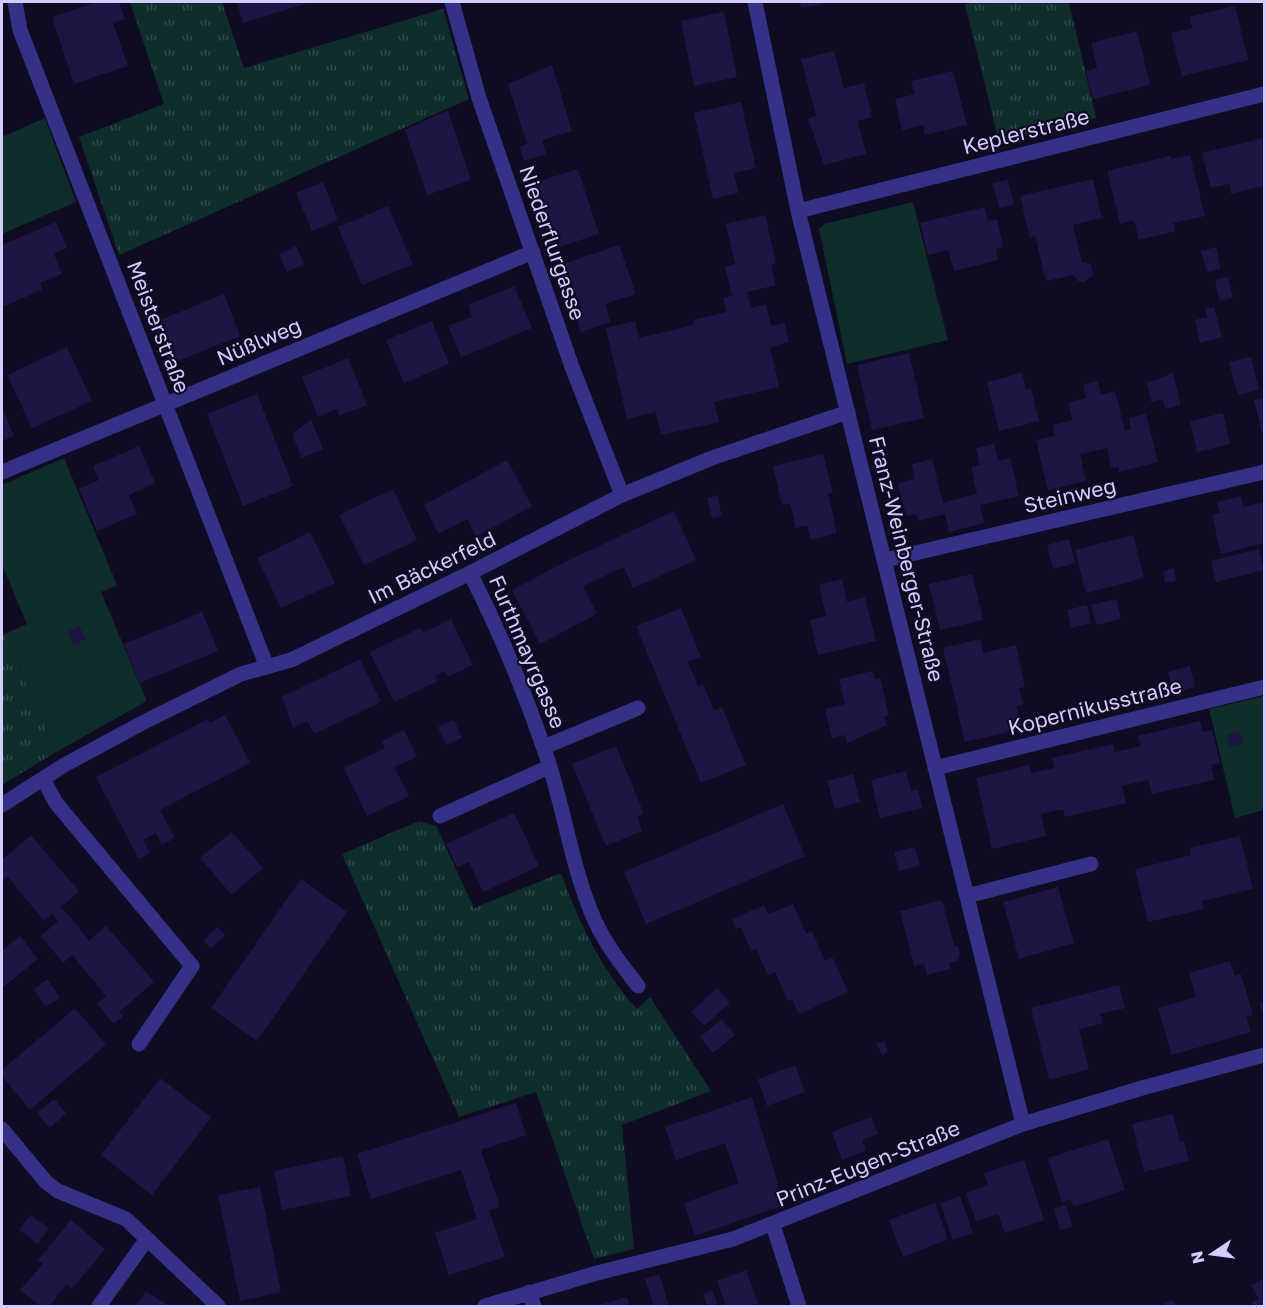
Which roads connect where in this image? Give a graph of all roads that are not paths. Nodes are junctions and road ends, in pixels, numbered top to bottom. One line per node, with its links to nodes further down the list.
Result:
1 (15, 2): 7 (street, Meisterstraße)
2 (452, 2): 6 (street, Niederflurgasse)
3 (755, 2): 5 (street, Franz-Weinberger-Straße)
4 (1264, 94): 5 (street, Keplerstraße)
5 (798, 211): 8 (street, Franz-Weinberger-Straße)
6 (533, 252): 7 (street, Nüßlweg); 11 (street, Niederflurgasse)
7 (165, 403): 9 (street, Nüßlweg); 14 (street, Meisterstraße)
8 (848, 412): 11 (street, Im Bäckerfeld); 12 (street, Franz-Weinberger-Straße)
9 (2, 472)
10 (1264, 472): 12 (street, Steinweg)
11 (622, 495): 13 (street, Im Bäckerfeld)
12 (885, 560): 19 (street, Franz-Weinberger-Straße)
13 (470, 573): 14 (street, Im Bäckerfeld); 17 (street, Furthmayrgasse)
14 (267, 667): 20 (street, Im Bäckerfeld)
15 (1264, 687): 19 (street, Kopernikusstraße)
16 (638, 708): 17 (street, Furthmayrgasse)
17 (544, 747): 18 (street, Furthmayrgasse)
18 (549, 767): 22 (street); 25 (street, Furthmayrgasse)
19 (936, 768): 24 (street, Franz-Weinberger-Straße)
20 (43, 779): 21 (street, Im Bäckerfeld); 26 (street)
21 (2, 805)
22 (440, 816)
23 (1091, 864): 24 (street)
24 (967, 897): 28 (street, Franz-Weinberger-Straße)
25 (638, 986)
26 (139, 1044)
27 (1264, 1055): 28 (street, Prinz-Eugen-Straße)
28 (1023, 1124): 30 (street, Prinz-Eugen-Straße)
29 (2, 1129): 31 (street)
30 (773, 1225): 32 (street, Prinz-Eugen-Straße); 36 (street)
31 (147, 1239): 33 (street); 34 (street)
32 (531, 1299): 35 (street, Prinz-Eugen-Straße)
33 (99, 1306)
34 (218, 1306)
35 (485, 1306)
36 (799, 1306)

